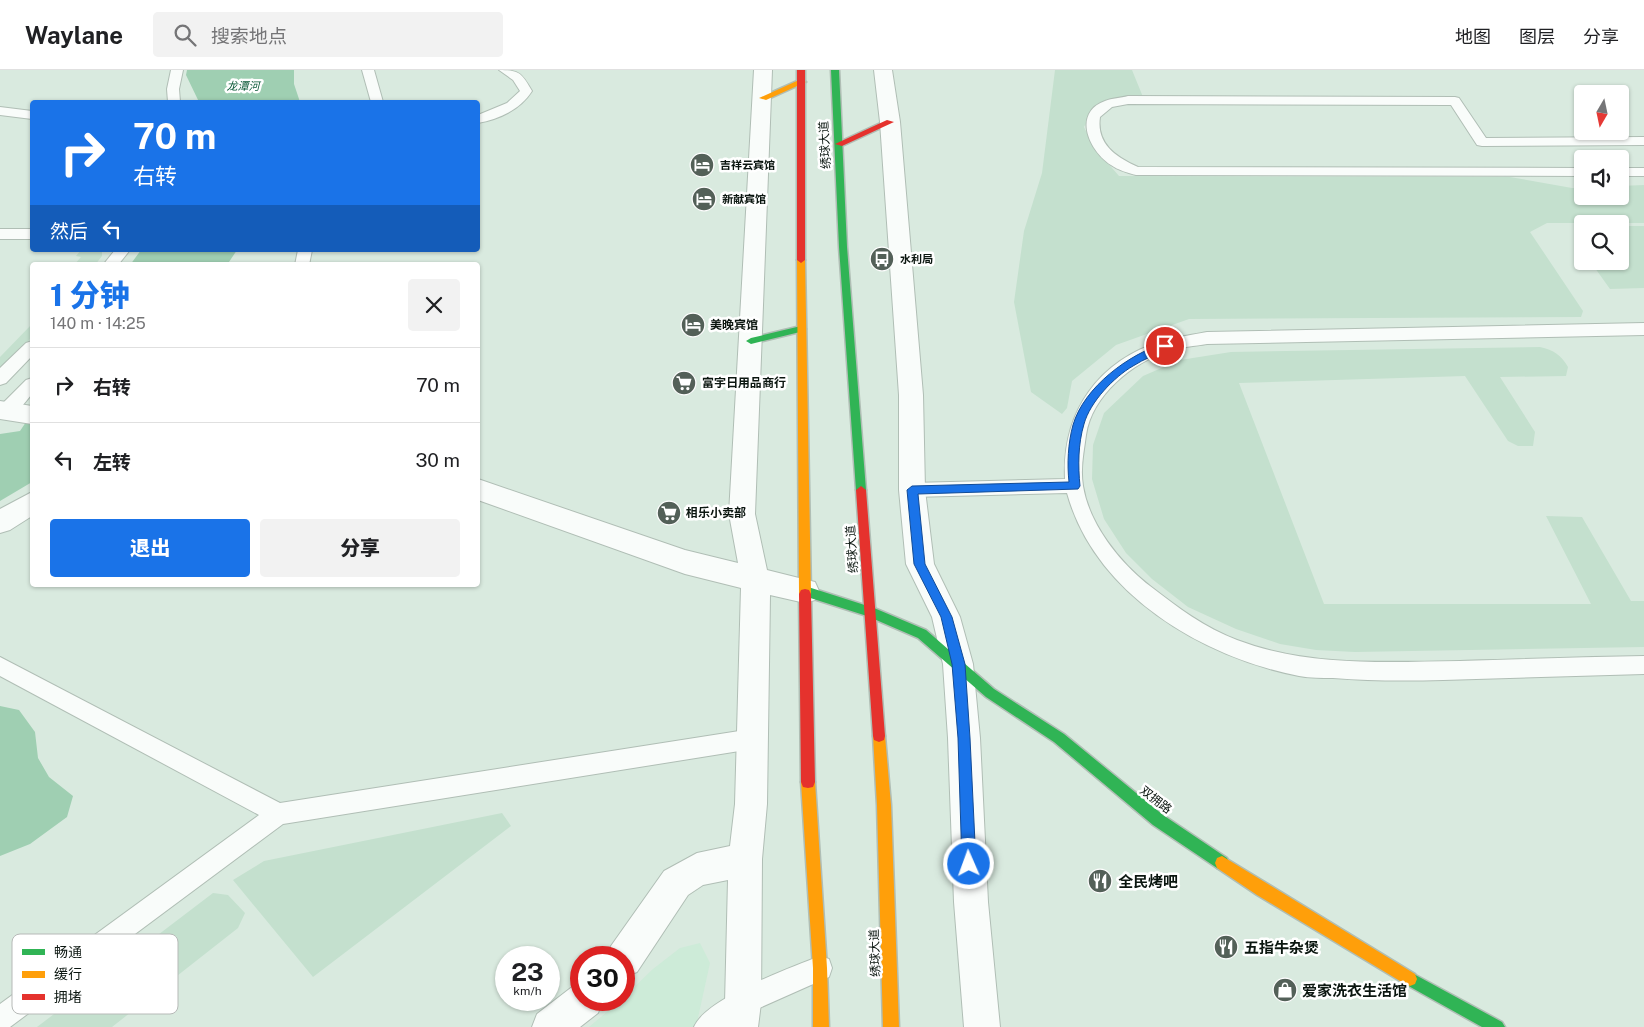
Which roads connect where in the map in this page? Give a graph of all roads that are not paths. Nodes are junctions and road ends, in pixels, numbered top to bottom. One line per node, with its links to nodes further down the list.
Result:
1 (178, 70): 10 (lane)
2 (368, 70): 11 (lane)
3 (505, 70): 14 (lane)
4 (763, 70): 9 (street)
5 (801, 70): 8 (main road, 绣球大道)
6 (835, 70): 17 (main road, 绣球大道)
7 (883, 70): 15 (street)
8 (802, 82): 9 (main road); 25 (main road, 绣球大道)
9 (763, 98): 27 (street)
10 (174, 100)
11 (376, 100)
12 (0, 111): 13 (lane)
13 (30, 115)
14 (480, 118)
15 (890, 122): 17 (main road); 34 (street)
16 (1644, 140): 18 (lane)
17 (839, 144): 39 (main road, 绣球大道)
18 (1574, 172)
19 (1629, 172): 20 (lane)
20 (1644, 172)
21 (0, 234): 22 (lane)
22 (30, 234)
23 (121, 252): 24 (lane)
24 (113, 262)
25 (801, 329): 27 (main road); 38 (main road, 绣球大道)
26 (1644, 329): 32 (lane)
27 (751, 341): 37 (street)
28 (30, 349): 29 (lane)
29 (0, 379)
30 (30, 387): 31 (lane)
31 (14, 412)
32 (1074, 486): 34 (lane); 41 (lane)
33 (480, 490): 37 (street)
34 (912, 490): 40 (street)
35 (30, 504): 36 (street)
36 (0, 522)
37 (754, 579): 38 (street); 43 (street)
38 (805, 592): 39 (main road, 双拥路); 48 (main road, 绣球大道)
39 (870, 612): 40 (main road, 双拥路); 56 (main road, 绣球大道)
40 (958, 664): 57 (street); 58 (main road, 双拥路)
41 (1644, 665)
42 (0, 666): 44 (lane)
43 (752, 739): 44 (lane); 45 (street)
44 (279, 814): 46 (lane)
45 (745, 859): 47 (street); 51 (street)
46 (116, 934)
47 (632, 946)
48 (820, 968): 51 (lane); 55 (main road, 绣球大道)
49 (12, 1010): 52 (lane)
50 (571, 1011): 53 (street)
51 (741, 1015): 54 (lane)
52 (0, 1019)
53 (550, 1027)
54 (707, 1027)
55 (821, 1027)
56 (891, 1027)
57 (982, 1027)
58 (1496, 1027)

